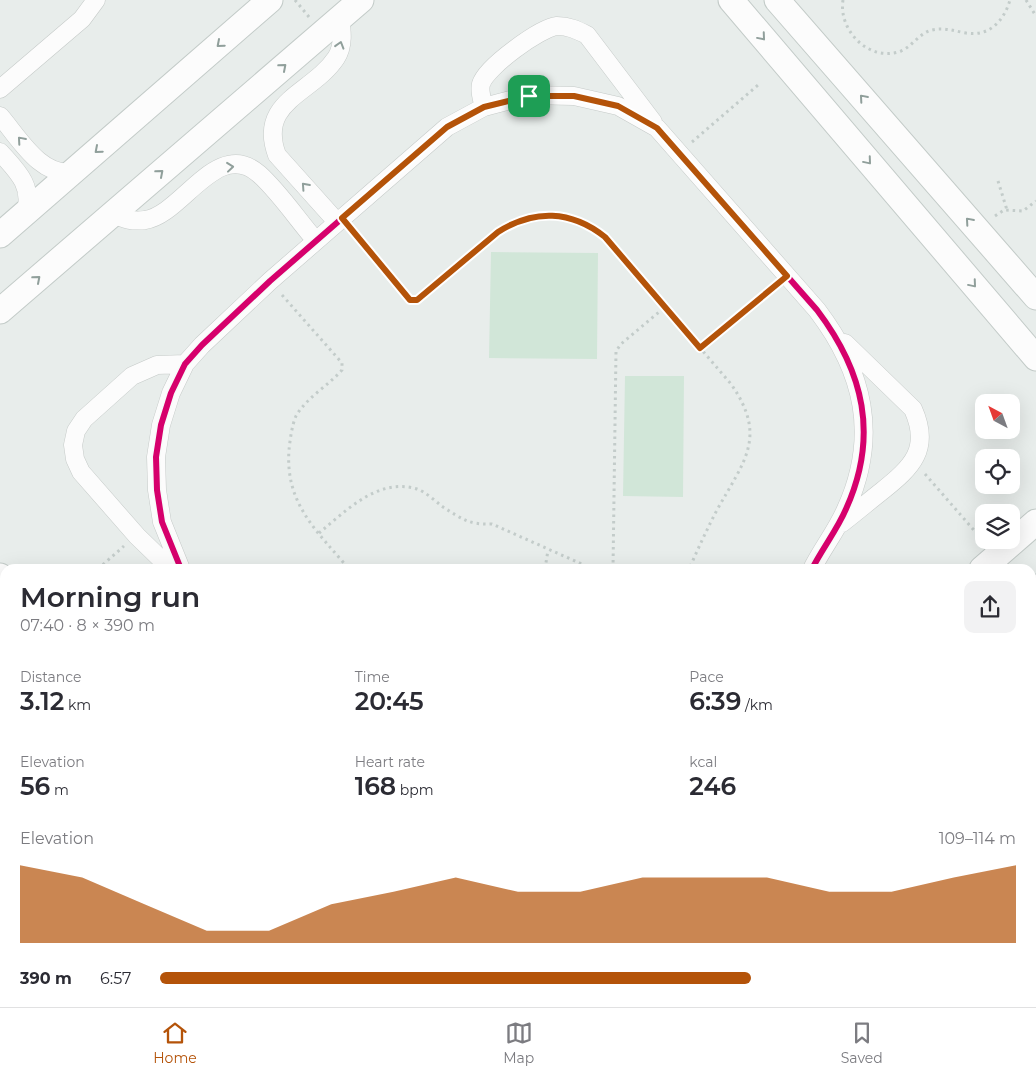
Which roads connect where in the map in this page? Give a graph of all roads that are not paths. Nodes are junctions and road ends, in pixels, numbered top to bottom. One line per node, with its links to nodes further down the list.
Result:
1 (96, 0): 7 (street)
2 (361, 0): 6 (street)
3 (731, 0): 21 (street, one-way to 21)
4 (777, 0): 18 (street, one-way to 4)
5 (258, 5): 12 (street, one-way to 12)
6 (340, 17): 14 (street, one-way to 6); 15 (street, one-way to 6)
7 (0, 90)
8 (484, 107): 10 (street); 10 (street); 15 (street)
9 (0, 116): 12 (street, one-way to 9)
10 (657, 128): 20 (street)
11 (0, 152): 13 (street)
12 (74, 172): 13 (street)
13 (26, 212): 16 (street)
14 (112, 214): 17 (street, one-way to 17); 19 (street, one-way to 14)
15 (340, 220): 17 (street)
16 (0, 235)
17 (316, 241): 22 (street)
18 (1036, 297)
19 (0, 311)
20 (836, 335): 24 (street); 24 (street)
21 (1036, 358)
22 (185, 364): 25 (street); 26 (street)
23 (1036, 522): 28 (street)
24 (834, 530): 27 (street)
25 (167, 564)
26 (179, 564)
27 (815, 564)
28 (988, 564)

